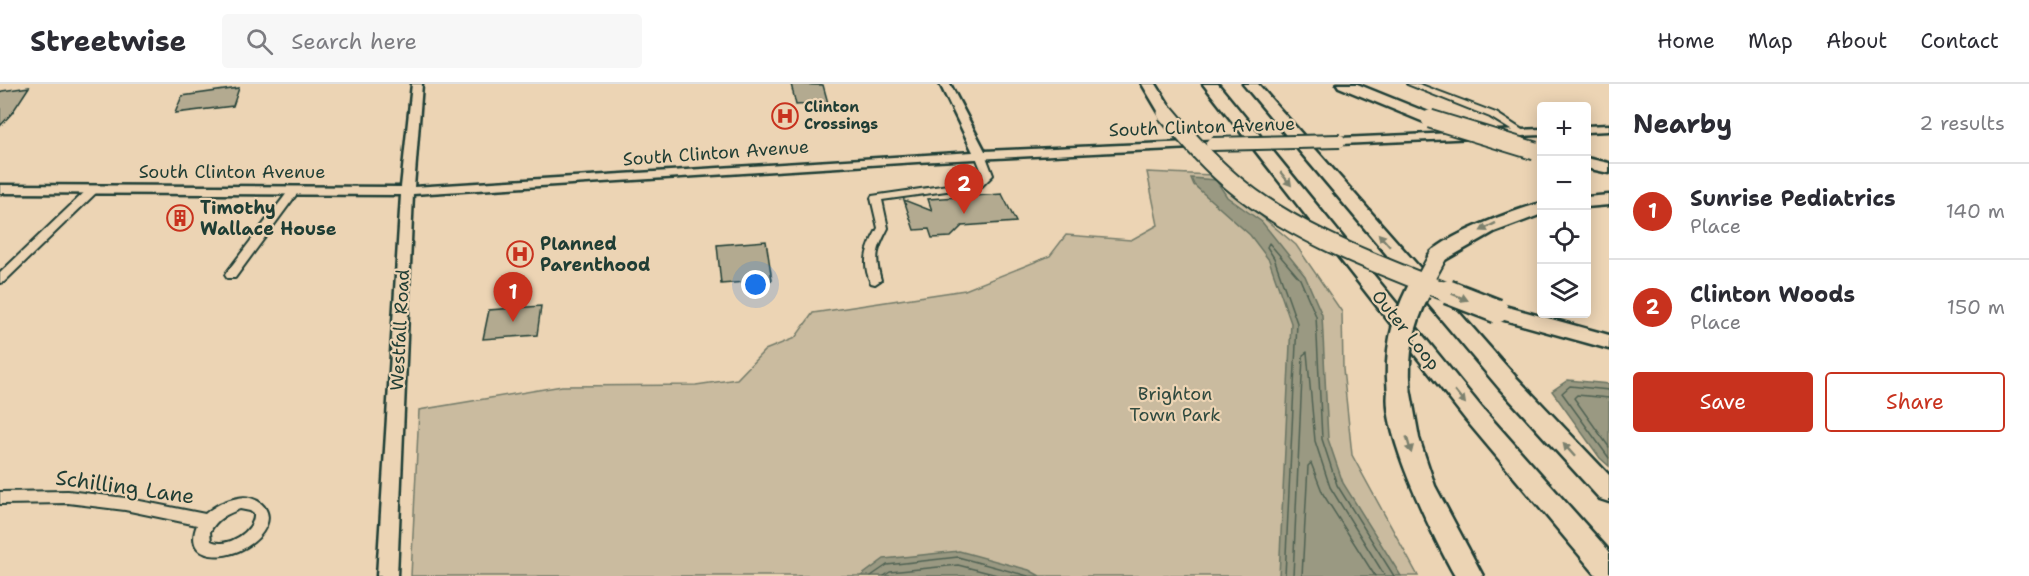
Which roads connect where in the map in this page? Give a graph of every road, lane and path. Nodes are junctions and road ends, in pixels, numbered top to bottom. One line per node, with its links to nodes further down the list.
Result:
1 (417, 84): 19 (street, Westfall Road)
2 (945, 84): 13 (street)
3 (1149, 84): 26 (highway, one-way to 26, bridge)
4 (1210, 84): 30 (highway, Outer Loop, one-way to 30)
5 (1250, 84): 27 (highway, one-way to 5)
6 (1344, 84): 12 (highway, bridge)
7 (1411, 84): 11 (street)
8 (1609, 128): 9 (street)
9 (1591, 129)
10 (1537, 132): 11 (street, South Clinton Avenue)
11 (1522, 133): 13 (street, South Clinton Avenue, bridge)
12 (1537, 152)
13 (980, 154): 19 (street, South Clinton Avenue); 25 (street)
14 (1591, 164): 15 (highway)
15 (1609, 168)
16 (0, 189): 17 (street, South Clinton Avenue)
17 (94, 189): 18 (street, South Clinton Avenue); 24 (street)
18 (294, 191): 19 (street, South Clinton Avenue); 23 (street)
19 (407, 191): 31 (street, Westfall Road)
20 (1609, 200): 21 (highway)
21 (1591, 202)
22 (1537, 210): 32 (highway, one-way to 32, bridge)
23 (231, 275)
24 (0, 279)
25 (875, 280)
26 (1609, 342)
27 (1609, 492)
28 (0, 498): 29 (street, Schilling Lane)
29 (208, 521)
30 (1609, 570)
31 (387, 576)
32 (1469, 576)

